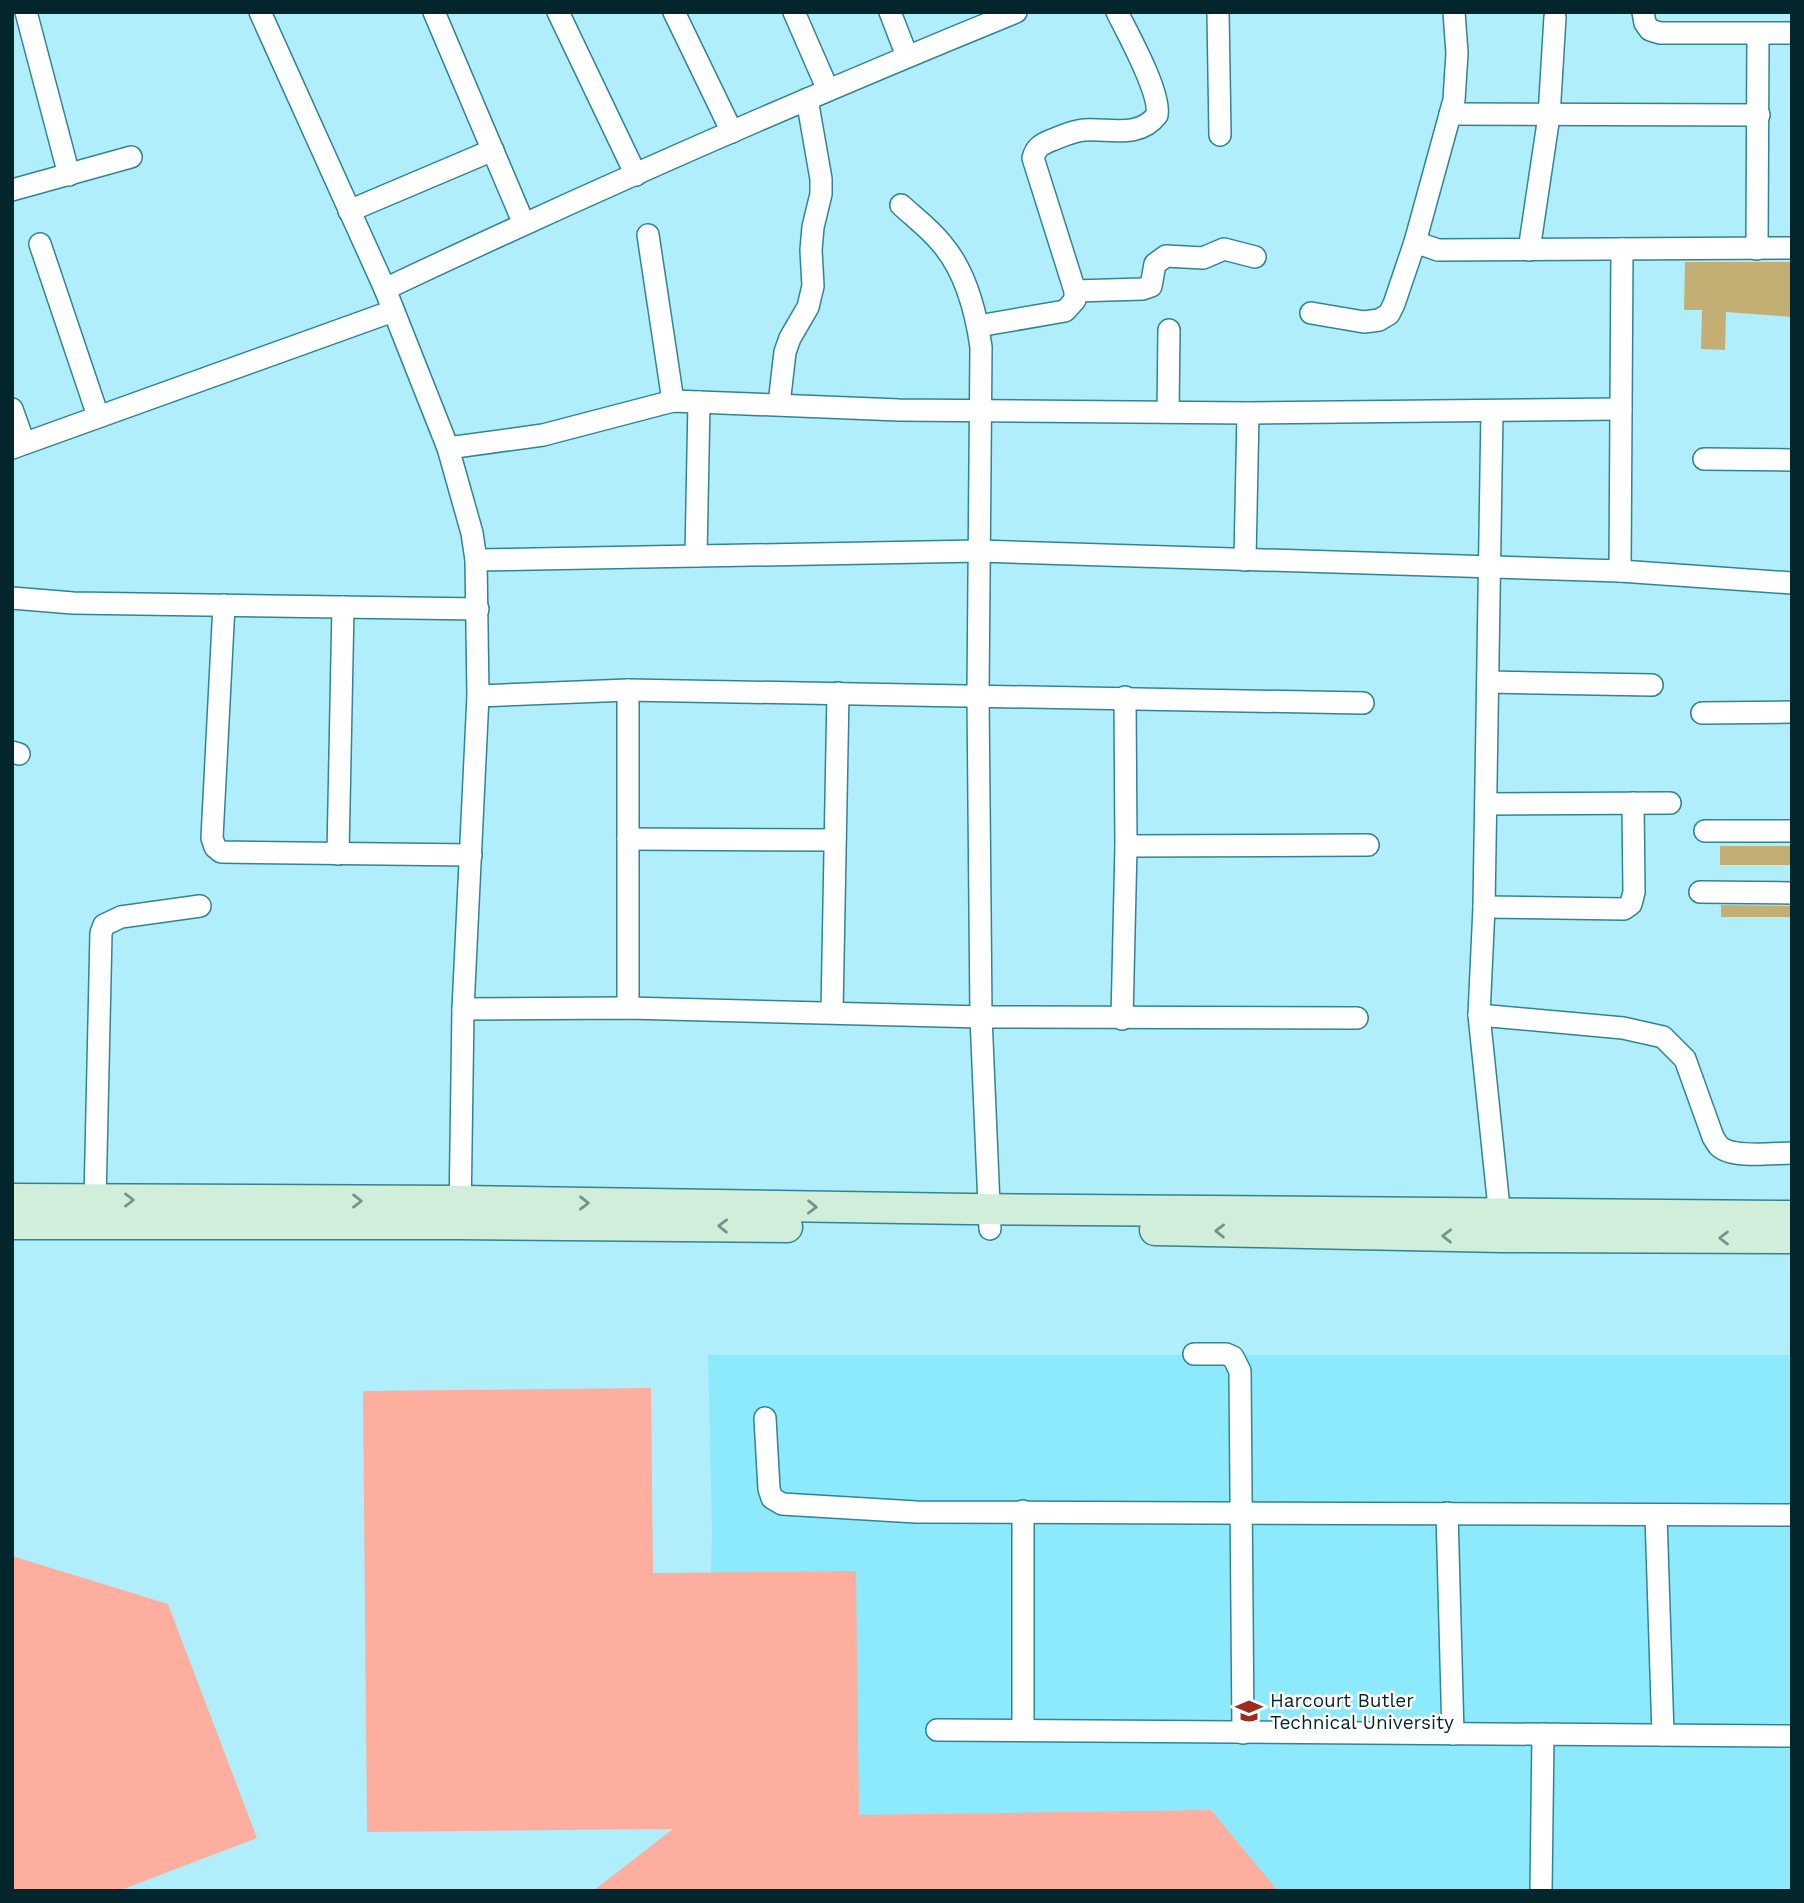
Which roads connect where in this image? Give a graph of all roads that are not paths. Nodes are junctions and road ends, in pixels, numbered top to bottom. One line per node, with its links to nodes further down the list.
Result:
1 (26, 12): 27 (street)
2 (260, 12): 31 (street)
3 (434, 12): 25 (street)
4 (558, 12): 28 (street)
5 (674, 12): 23 (street)
6 (794, 12): 18 (street)
7 (890, 12): 17 (street)
8 (1016, 12): 14 (street)
9 (1117, 12): 42 (street)
10 (1218, 12): 24 (street)
11 (1454, 12): 20 (street)
12 (1643, 12): 16 (street)
13 (1555, 17): 22 (street)
14 (983, 18): 17 (street)
15 (1792, 33): 16 (street)
16 (1758, 34): 21 (street)
17 (907, 56): 18 (street)
18 (828, 90): 19 (street)
19 (807, 99): 23 (street); 49 (street)
20 (1450, 114): 22 (street); 34 (street)
21 (1759, 115): 22 (street); 36 (street)
22 (1549, 116): 39 (street)
23 (732, 132): 28 (street)
24 (1220, 135)
25 (493, 150): 31 (street); 32 (street)
26 (131, 157): 27 (street)
27 (69, 174): 29 (street)
28 (636, 175): 32 (street)
29 (12, 190)
30 (901, 205): 45 (street)
31 (349, 211): 41 (street)
32 (524, 224): 41 (street)
33 (648, 235): 47 (street)
34 (1415, 242): 39 (street); 44 (street)
35 (40, 244): 56 (street)
36 (1757, 248): 37 (street); 38 (street)
37 (1792, 248)
38 (1622, 249): 39 (street); 51 (street)
39 (1530, 250)
40 (1255, 257): 42 (street)
41 (384, 289): 43 (street)
42 (1075, 291): 45 (street)
43 (393, 311): 56 (street); 58 (street)
44 (1311, 313)
45 (978, 326): 52 (street)
46 (1169, 330): 54 (street)
47 (673, 401): 48 (street); 58 (street)
48 (699, 402): 49 (street); 62 (street)
49 (779, 404): 52 (street)
50 (12, 409): 57 (street)
51 (1621, 409): 53 (street); 66 (street)
52 (980, 410): 54 (street); 61 (street)
53 (1492, 411): 55 (street); 65 (street)
54 (1168, 412): 55 (street)
55 (1248, 412): 64 (street)
56 (98, 416): 57 (street)
57 (18, 445)
58 (448, 448): 63 (street)
59 (1704, 459): 60 (street)
60 (1792, 460)
61 (979, 551): 62 (street); 64 (street); 76 (street)
62 (696, 556): 63 (street)
63 (476, 560): 71 (street)
64 (1245, 560): 65 (street)
65 (1490, 568): 66 (street); 72 (street)
66 (1620, 571): 67 (street)
67 (1792, 583)
68 (12, 598): 69 (street)
69 (224, 606): 70 (street); 91 (street)
70 (344, 607): 71 (street); 91 (street)
71 (478, 609): 77 (street)
72 (1488, 682): 73 (street); 84 (street)
73 (1652, 685)
74 (628, 690): 75 (street); 77 (street); 87 (street)
75 (838, 693): 76 (street); 88 (street)
76 (978, 695): 78 (street); 101 (street)
77 (478, 696): 92 (street)
78 (1125, 697): 79 (street); 90 (street)
79 (1363, 703)
80 (1792, 712): 81 (street)
81 (1702, 713)
82 (1633, 803): 83 (street); 84 (street); 96 (street)
83 (1670, 803)
84 (1486, 804): 96 (street)
85 (1706, 831): 86 (street)
86 (1792, 831)
87 (628, 839): 88 (street); 97 (street)
88 (835, 840): 99 (street)
89 (1368, 845): 90 (street)
90 (1126, 846): 102 (street)
91 (338, 854): 92 (street)
92 (471, 855): 98 (street)
93 (1700, 892): 94 (street)
94 (1792, 893)
95 (200, 906): 106 (street)
96 (1484, 907): 100 (street)
97 (628, 1008): 98 (street); 99 (street)
98 (463, 1009): 108 (street)
99 (832, 1012): 101 (street)
100 (1479, 1015): 104 (street); 112 (street)
101 (981, 1017): 102 (street); 110 (street)
102 (1122, 1018): 103 (street)
103 (1357, 1018)
104 (1792, 1153)
105 (12, 1199): 106 (street)
106 (95, 1200): 107 (street, one-way to 107)
107 (317, 1212): 108 (street); 111 (street)
108 (460, 1213): 110 (street)
109 (1792, 1216): 112 (street)
110 (989, 1219): 112 (street)
111 (12, 1224)
112 (1500, 1225): 113 (street, one-way to 112)
113 (1792, 1238)
114 (1194, 1354): 117 (street)
115 (765, 1418): 116 (street)
116 (1023, 1511): 117 (street); 122 (street)
117 (1240, 1512): 118 (street); 123 (street)
118 (1447, 1513): 119 (street); 124 (street)
119 (1656, 1515): 120 (street); 126 (street)
120 (1792, 1515)
121 (937, 1730): 122 (street)
122 (1023, 1730): 123 (street)
123 (1243, 1732): 124 (street)
124 (1453, 1734): 125 (street)
125 (1543, 1734): 126 (street); 128 (street)
126 (1663, 1735): 127 (street)
127 (1792, 1735)
128 (1541, 1891)

